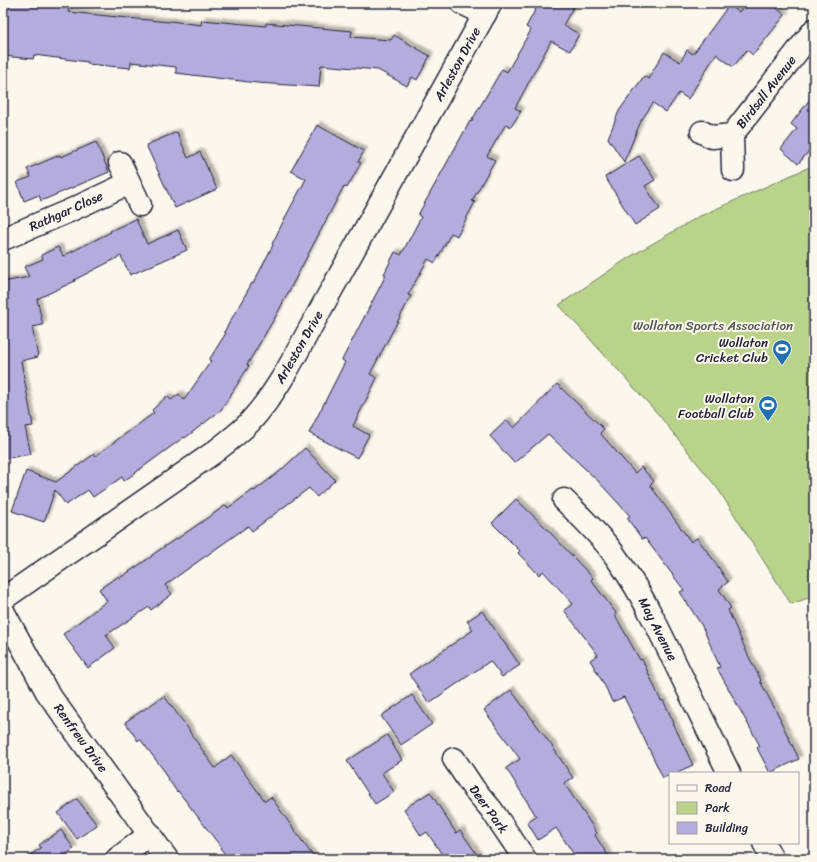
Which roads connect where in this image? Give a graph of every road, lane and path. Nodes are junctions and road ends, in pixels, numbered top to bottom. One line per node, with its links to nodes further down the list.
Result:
1 (462, 3): 2 (street)
2 (488, 9): 12 (street, Arleston Drive)
3 (814, 30): 5 (street, Birdsall Avenue)
4 (702, 132): 5 (street, Birdsall Avenue)
5 (732, 135): 7 (street, Birdsall Avenue)
6 (120, 163): 8 (street)
7 (733, 170)
8 (129, 183): 9 (street); 10 (street, Rathgar Close)
9 (140, 205)
10 (3, 239)
11 (564, 500): 15 (street, May Avenue)
12 (3, 599)
13 (3, 611): 16 (street, Renfrew Drive)
14 (454, 759): 20 (street, Deer Park)
15 (729, 772)
16 (150, 834): 18 (street); 19 (street, Renfrew Drive)
17 (764, 844): 21 (street)
18 (117, 859)
19 (167, 859)
20 (525, 859)
21 (772, 859)

